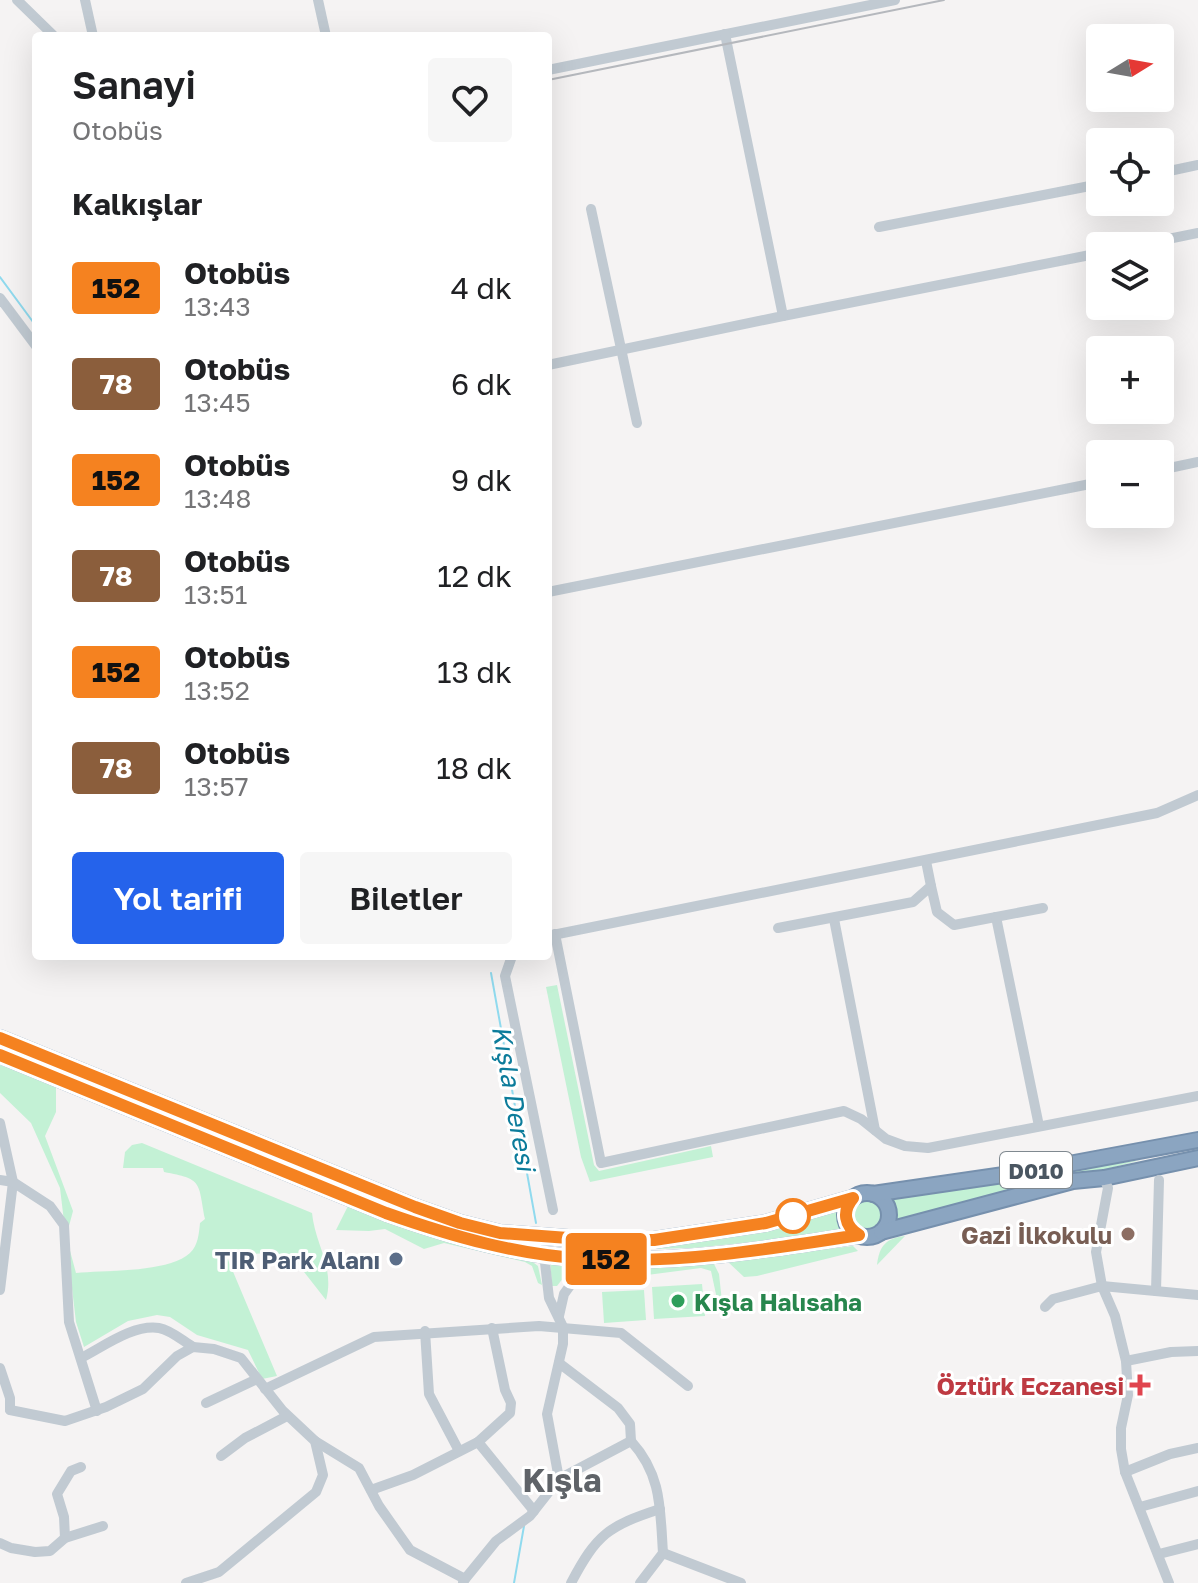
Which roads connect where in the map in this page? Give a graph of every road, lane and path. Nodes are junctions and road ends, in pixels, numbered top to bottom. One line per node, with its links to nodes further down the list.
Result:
1 (17, 0): 5 (street)
2 (85, 0): 6 (street)
3 (318, 0): 7 (street)
4 (895, 0): 8 (street)
5 (50, 32)
6 (92, 32)
7 (325, 32)
8 (725, 34): 9 (street); 19 (street)
9 (552, 69)
10 (1198, 165): 11 (street)
11 (1174, 170)
12 (1086, 187): 14 (street)
13 (591, 209): 21 (street)
14 (879, 227)
15 (1198, 233): 16 (street)
16 (1174, 238)
17 (1086, 256): 19 (street)
18 (0, 298): 20 (street)
19 (783, 316): 21 (street)
20 (32, 341)
21 (620, 350): 22 (street); 23 (street)
22 (552, 364)
23 (637, 423)
24 (1198, 462): 25 (street)
25 (1174, 467)
26 (1086, 485): 27 (street)
27 (552, 591)
28 (1198, 795): 29 (street)
29 (926, 861): 30 (street); 35 (street)
30 (931, 886): 32 (street); 33 (street)
31 (1043, 908): 32 (street)
32 (996, 917): 42 (street)
33 (834, 919): 34 (street); 43 (street)
34 (778, 928)
35 (552, 935)
36 (552, 940): 43 (street)
37 (511, 960): 52 (street)
38 (0, 1038): 51 (highway, D010)
39 (0, 1055): 55 (highway, D010)
40 (1198, 1096): 42 (street)
41 (0, 1123): 49 (street)
42 (1039, 1126): 43 (street)
43 (875, 1130)
44 (1198, 1140): 50 (highway, D010)
45 (1198, 1158): 46 (highway, D010)
46 (1104, 1178): 53 (highway, D010); 58 (street)
47 (0, 1180): 49 (street)
48 (1159, 1180): 60 (street)
49 (13, 1182): 57 (street); 68 (street)
50 (873, 1194): 51 (highway, D010); 53 (highway)
51 (853, 1198): 54 (highway)
52 (553, 1210)
53 (881, 1232): 54 (highway, D010)
54 (859, 1235): 56 (highway, D010)
55 (544, 1254): 56 (highway, D010); 63 (street)
56 (589, 1259): 63 (street)
57 (1, 1276): 59 (street)
58 (1102, 1286): 60 (street); 62 (street); 69 (street)
59 (0, 1290)
60 (1156, 1291): 61 (street)
61 (1198, 1295)
62 (1045, 1307)
63 (561, 1322): 64 (street); 70 (street); 73 (street)
64 (492, 1328): 65 (street); 81 (street)
65 (425, 1331): 74 (street); 83 (street)
66 (193, 1347): 68 (street); 72 (street); 76 (street)
67 (1198, 1351): 69 (street)
68 (81, 1358): 76 (street)
69 (1126, 1361): 86 (street)
70 (559, 1363): 80 (street); 87 (street)
71 (0, 1368): 77 (street)
72 (257, 1379): 74 (street); 75 (street)
73 (688, 1386)
74 (265, 1389): 78 (street)
75 (206, 1403)
76 (97, 1411): 77 (street)
77 (5, 1412)
78 (287, 1416): 79 (street); 84 (street)
79 (315, 1441): 88 (street); 100 (street)
80 (631, 1441): 87 (street); 91 (street)
81 (478, 1442): 83 (street); 92 (street)
82 (1198, 1448): 86 (street)
83 (459, 1451): 88 (street)
84 (221, 1456)
85 (81, 1467): 94 (street)
86 (1125, 1472): 90 (street)
87 (559, 1479): 92 (street)
88 (371, 1490): 99 (street)
89 (1198, 1491): 90 (street)
90 (1140, 1507): 98 (street)
91 (660, 1509): 97 (street); 101 (street)
92 (534, 1511): 99 (street)
93 (103, 1526): 94 (street)
94 (65, 1538): 95 (street)
95 (0, 1543)
96 (1198, 1544): 98 (street)
97 (663, 1553): 102 (street); 103 (street)
98 (1159, 1554): 104 (street)
99 (464, 1581)
100 (186, 1583)
101 (571, 1583)
102 (640, 1583)
103 (741, 1583)
104 (1169, 1583)

